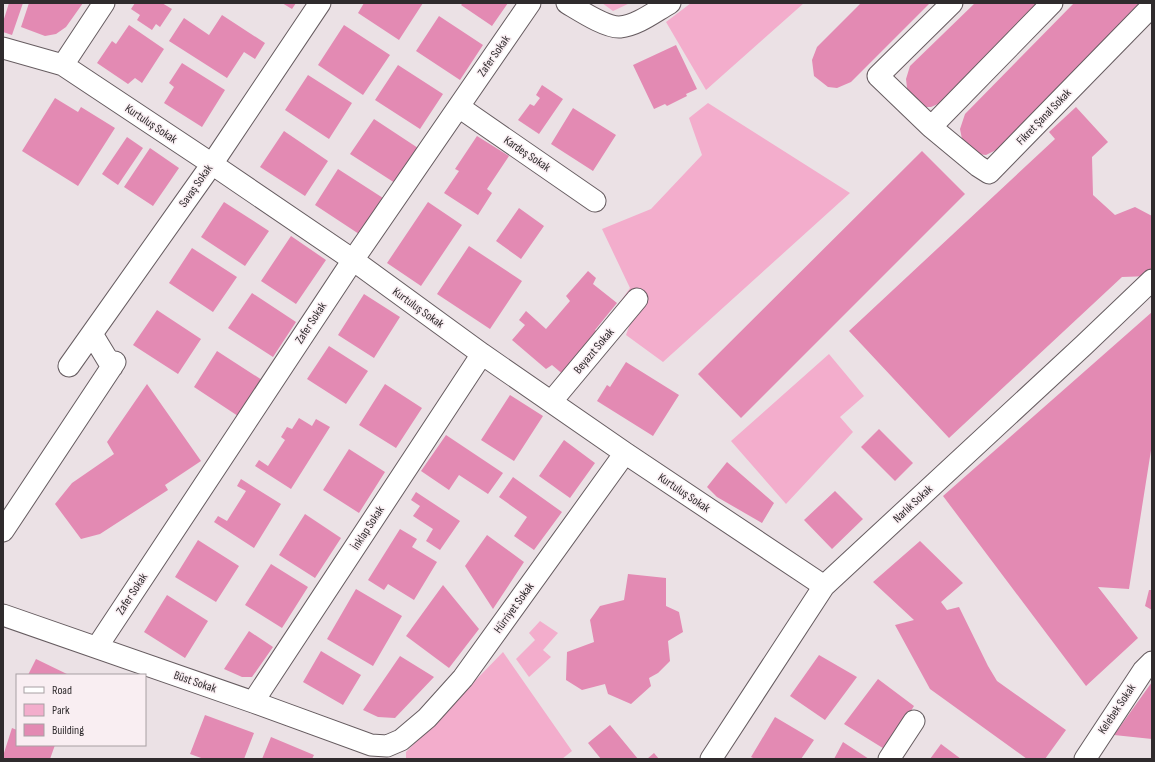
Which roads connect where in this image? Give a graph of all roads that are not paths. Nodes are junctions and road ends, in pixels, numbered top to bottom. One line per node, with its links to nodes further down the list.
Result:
1 (104, 3): 10 (street)
2 (320, 3): 13 (street, Savaş Sokak)
3 (530, 3): 11 (street, Zafer Sokak)
4 (567, 3): 5 (street)
5 (670, 3)
6 (952, 3): 12 (street, Fikret Şanal Sokak)
7 (1052, 3): 12 (street)
8 (1152, 6): 12 (street, Fikret Şanal Sokak)
9 (3, 48): 10 (street, Kurtuluş Sokak)
10 (63, 65): 13 (street, Kurtuluş Sokak)
11 (459, 107): 14 (street, Kardeş Sokak); 15 (street, Zafer Sokak)
12 (931, 127)
13 (212, 164): 15 (street, Kurtuluş Sokak); 18 (street, Savaş Sokak)
14 (595, 201)
15 (353, 260): 19 (street, Kurtuluş Sokak); 26 (street, Zafer Sokak)
16 (1152, 280): 24 (street, Narlık Sokak)
17 (637, 300): 21 (street, Beyazıt Sokak)
18 (92, 334): 20 (street, Savaş Sokak); 23 (street)
19 (482, 354): 21 (street, Kurtuluş Sokak); 28 (street, İnklap Sokak)
20 (69, 366)
21 (550, 402): 22 (street, Kurtuluş Sokak)
22 (625, 454): 24 (street, Kurtuluş Sokak); 30 (street, Hürriyet Sokak)
23 (3, 531)
24 (824, 586): 31 (street, Narlık Sokak)
25 (3, 615): 26 (street, Büst Sokak)
26 (97, 647): 28 (street, Büst Sokak)
27 (1152, 662): 33 (street, Kelebek Sokak)
28 (253, 702): 30 (street, Büst Sokak)
29 (914, 721): 32 (street)
30 (387, 746)
31 (710, 759)
32 (889, 759)
33 (1085, 759)

